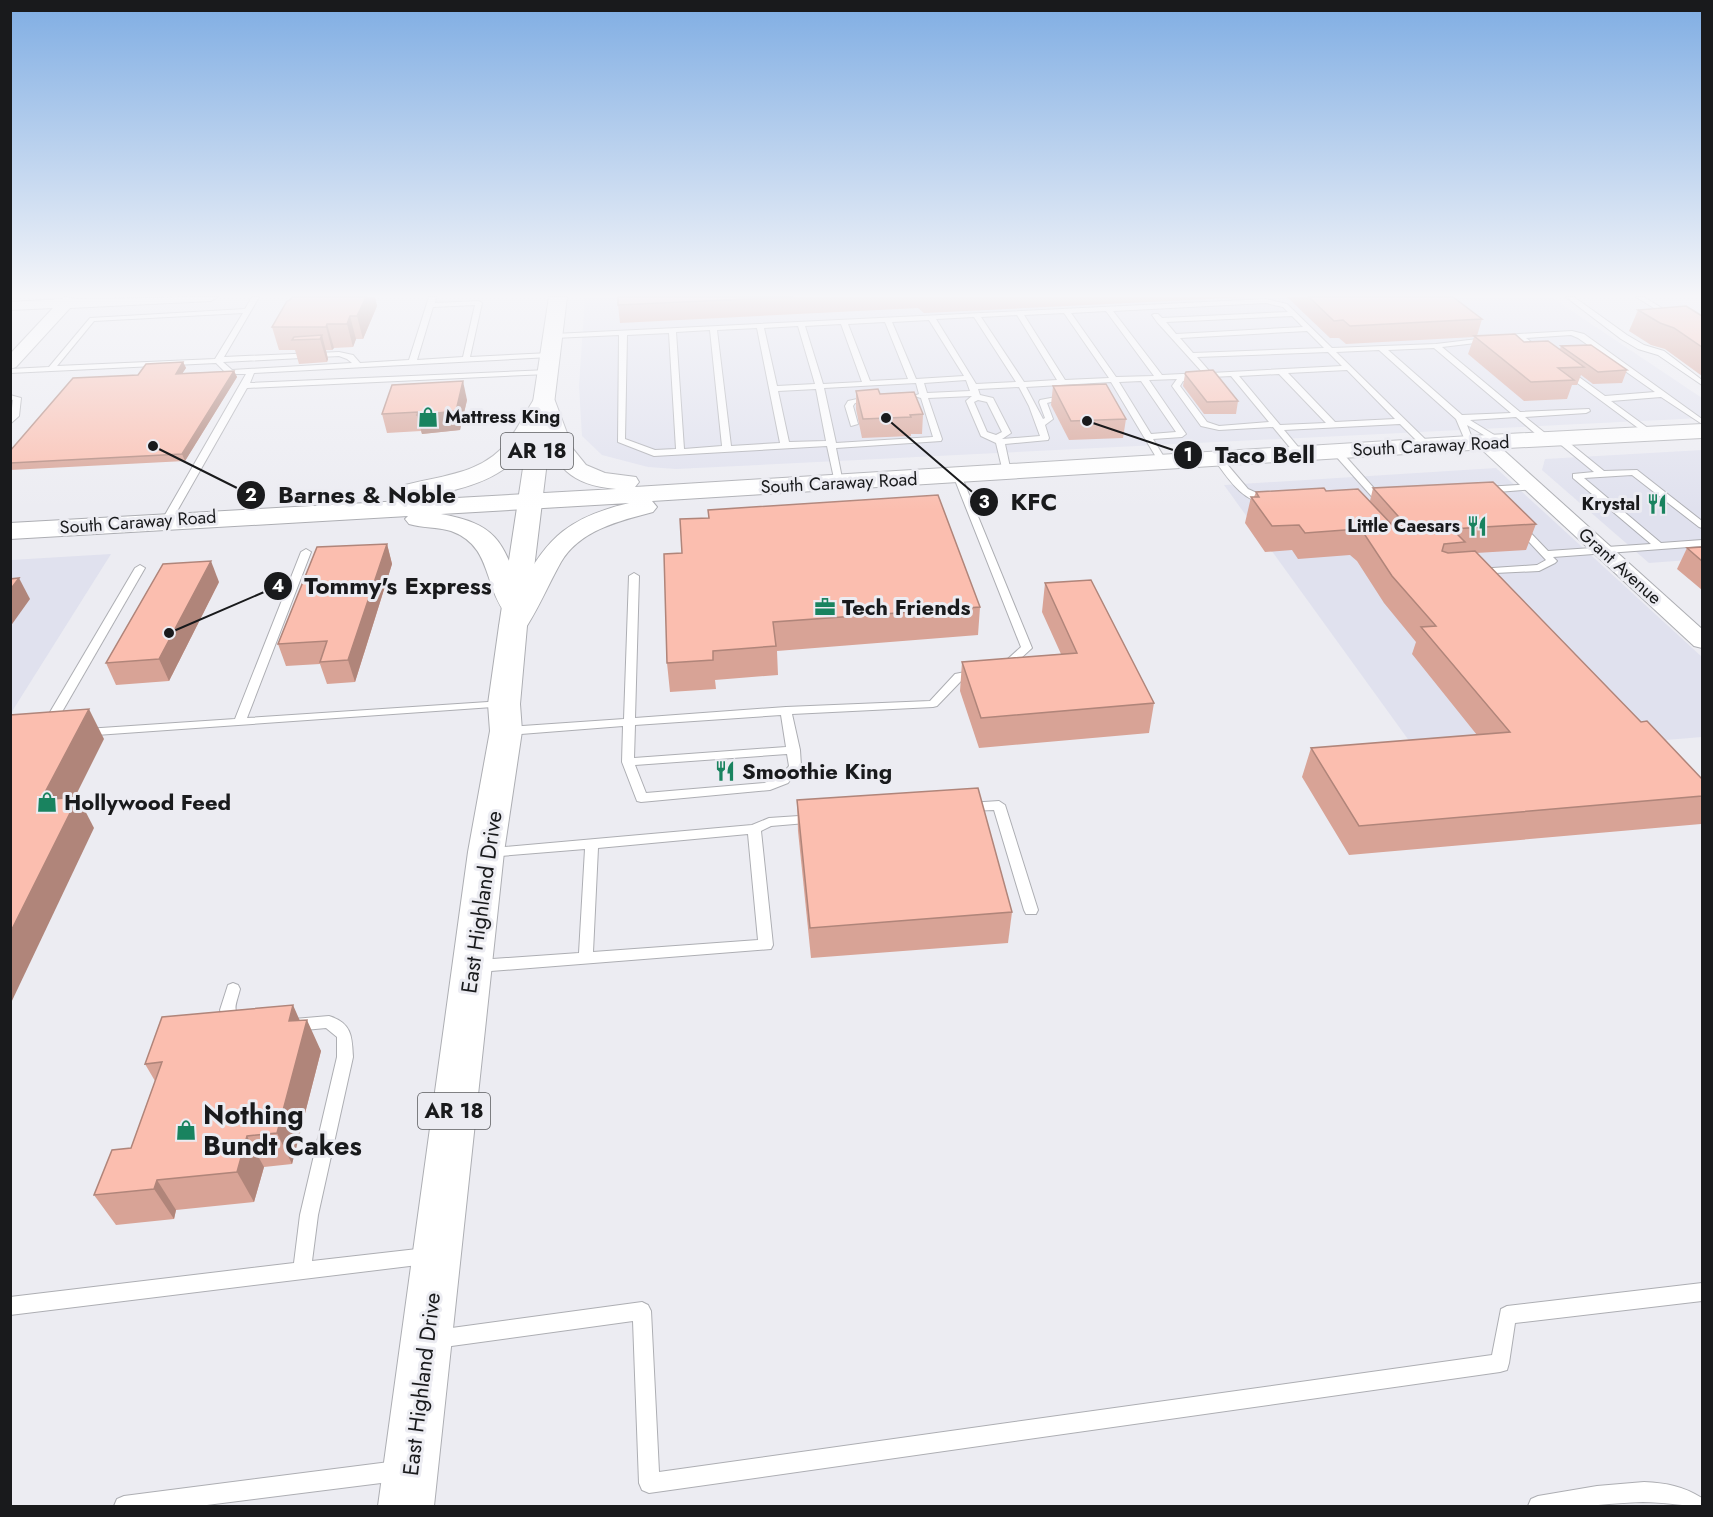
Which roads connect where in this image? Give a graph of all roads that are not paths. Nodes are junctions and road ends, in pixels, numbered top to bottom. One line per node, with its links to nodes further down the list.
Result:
1 (73, 368): 25 (lane)
2 (226, 368): 27 (lane)
3 (308, 368): 27 (lane)
4 (419, 368): 40 (lane)
5 (549, 368): 52 (main road, East Highland Drive / AR 18)
6 (622, 368): 74 (lane)
7 (675, 368): 74 (lane)
8 (718, 368): 73 (lane)
9 (769, 368): 42 (lane)
10 (814, 368): 41 (lane)
11 (861, 368): 38 (lane)
12 (910, 368): 35 (lane)
13 (963, 368): 31 (lane)
14 (1009, 368): 39 (lane)
15 (1054, 368): 36 (lane)
16 (1105, 368): 34 (lane)
17 (1152, 368): 32 (lane)
18 (1203, 368): 29 (lane)
19 (1350, 368): 28 (lane); 57 (lane)
20 (1403, 368): 56 (lane)
21 (1463, 368): 55 (lane)
22 (1561, 368): 50 (lane)
23 (1626, 368): 44 (lane)
24 (1681, 368): 37 (lane)
25 (51, 369): 26 (lane)
26 (10, 371)
27 (251, 371): 40 (lane)
28 (1281, 371): 30 (lane); 62 (lane)
29 (1209, 375): 30 (lane); 32 (lane)
30 (1234, 375): 63 (lane); 63 (lane)
31 (969, 378): 35 (lane); 43 (lane)
32 (1160, 378): 33 (lane)
33 (1144, 379): 34 (lane); 66 (lane)
34 (1113, 380): 36 (lane); 53 (lane)
35 (916, 381): 38 (lane); 45 (lane)
36 (1063, 382): 39 (lane)
37 (1702, 383)
38 (867, 384): 41 (lane)
39 (1020, 385): 43 (lane); 61 (lane)
40 (244, 386): 93 (lane)
41 (820, 387): 42 (lane); 71 (lane)
42 (773, 389): 70 (lane)
43 (975, 392): 45 (lane); 68 (lane); 68 (lane)
44 (1664, 394): 50 (lane); 59 (lane)
45 (924, 396): 48 (lane); 71 (lane)
46 (1077, 396): 61 (lane)
47 (10, 397): 58 (lane)
48 (904, 397)
49 (877, 398): 60 (lane)
50 (1604, 399): 65 (lane)
51 (1116, 400): 53 (lane)
52 (544, 401): 84 (main road); 90 (main road, East Highland Drive / AR 18); 92 (main road)
53 (1127, 403): 66 (lane)
54 (1586, 411): 55 (lane)
55 (1519, 414): 56 (lane); 67 (lane)
56 (1460, 418): 69 (lane); 69 (lane)
57 (1402, 421): 62 (lane); 72 (lane)
58 (10, 422)
59 (1702, 422)
60 (854, 424)
61 (1042, 424): 68 (lane)
62 (1333, 425): 63 (lane)
63 (1277, 426): 76 (lane)
64 (1702, 431): 65 (main road, South Caraway Road)
65 (1652, 434): 67 (main road, South Caraway Road)
66 (1148, 437): 78 (lane)
67 (1553, 439): 69 (main road, South Caraway Road); 81 (lane)
68 (998, 440): 79 (lane)
69 (1485, 442): 72 (main road, South Caraway Road); 85 (street, Grant Avenue)
70 (785, 445): 71 (lane); 73 (lane)
71 (832, 445): 83 (lane)
72 (1427, 446): 75 (main road, South Caraway Road)
73 (727, 449): 74 (lane)
74 (680, 452)
75 (1336, 452): 76 (main road, South Caraway Road); 88 (lane)
76 (1300, 454): 77 (main road, South Caraway Road)
77 (1218, 459): 78 (main road, South Caraway Road); 91 (lane)
78 (1163, 462): 79 (main road, South Caraway Road)
79 (1006, 472): 82 (main road, South Caraway Road)
80 (1622, 473): 81 (lane); 95 (lane); 97 (lane)
81 (1602, 474): 98 (lane)
82 (957, 475): 83 (main road, South Caraway Road); 107 (lane)
83 (839, 483): 84 (main road, South Caraway Road)
84 (789, 486): 90 (main road, South Caraway Road); 105 (main road)
85 (1533, 487): 89 (lane); 99 (street, Grant Avenue)
86 (1387, 496): 88 (lane)
87 (1366, 497): 88 (lane)
88 (1377, 497)
89 (1491, 498)
90 (530, 500): 92 (main road, South Caraway Road); 105 (main road, East Highland Drive / AR 18)
91 (1280, 502)
92 (237, 516): 93 (main road, South Caraway Road); 105 (main road)
93 (166, 520): 96 (main road, South Caraway Road)
94 (1515, 522): 101 (lane)
95 (1702, 525)
96 (10, 531)
97 (1702, 542): 98 (lane)
98 (1659, 546): 99 (lane)
99 (1602, 550): 101 (lane); 106 (street, Grant Avenue)
100 (306, 552): 109 (lane)
101 (1548, 554): 103 (lane)
102 (140, 568): 112 (lane)
103 (1472, 572)
104 (634, 576): 110 (lane)
105 (515, 617): 108 (main road, East Highland Drive / AR 18)
106 (1702, 641)
107 (786, 711): 110 (lane); 113 (lane)
108 (505, 717): 109 (lane); 110 (lane); 119 (main road, East Highland Drive / AR 18)
109 (240, 722): 111 (lane)
110 (629, 722): 114 (lane)
111 (78, 733)
112 (54, 735)
113 (794, 750): 114 (lane); 114 (lane)
114 (628, 762)
115 (953, 808): 120 (lane)
116 (827, 818): 117 (lane)
117 (754, 829): 118 (lane); 121 (lane)
118 (592, 844): 119 (lane); 121 (lane)
119 (486, 852): 122 (main road, East Highland Drive / AR 18)
120 (1031, 910)
121 (586, 958): 122 (lane)
122 (472, 967): 126 (main road, East Highland Drive / AR 18)
123 (233, 989): 125 (lane)
124 (272, 1027): 127 (lane)
125 (250, 1029)
126 (435, 1255): 127 (lane); 130 (main road, East Highland Drive / AR 18)
127 (302, 1271): 129 (lane)
128 (1702, 1292): 130 (lane)
129 (10, 1306)
130 (425, 1341): 131 (main road, East Highland Drive / AR 18)
131 (408, 1488): 132 (lane)
132 (124, 1506)
133 (1547, 1506): 134 (lane)
134 (1696, 1506)

